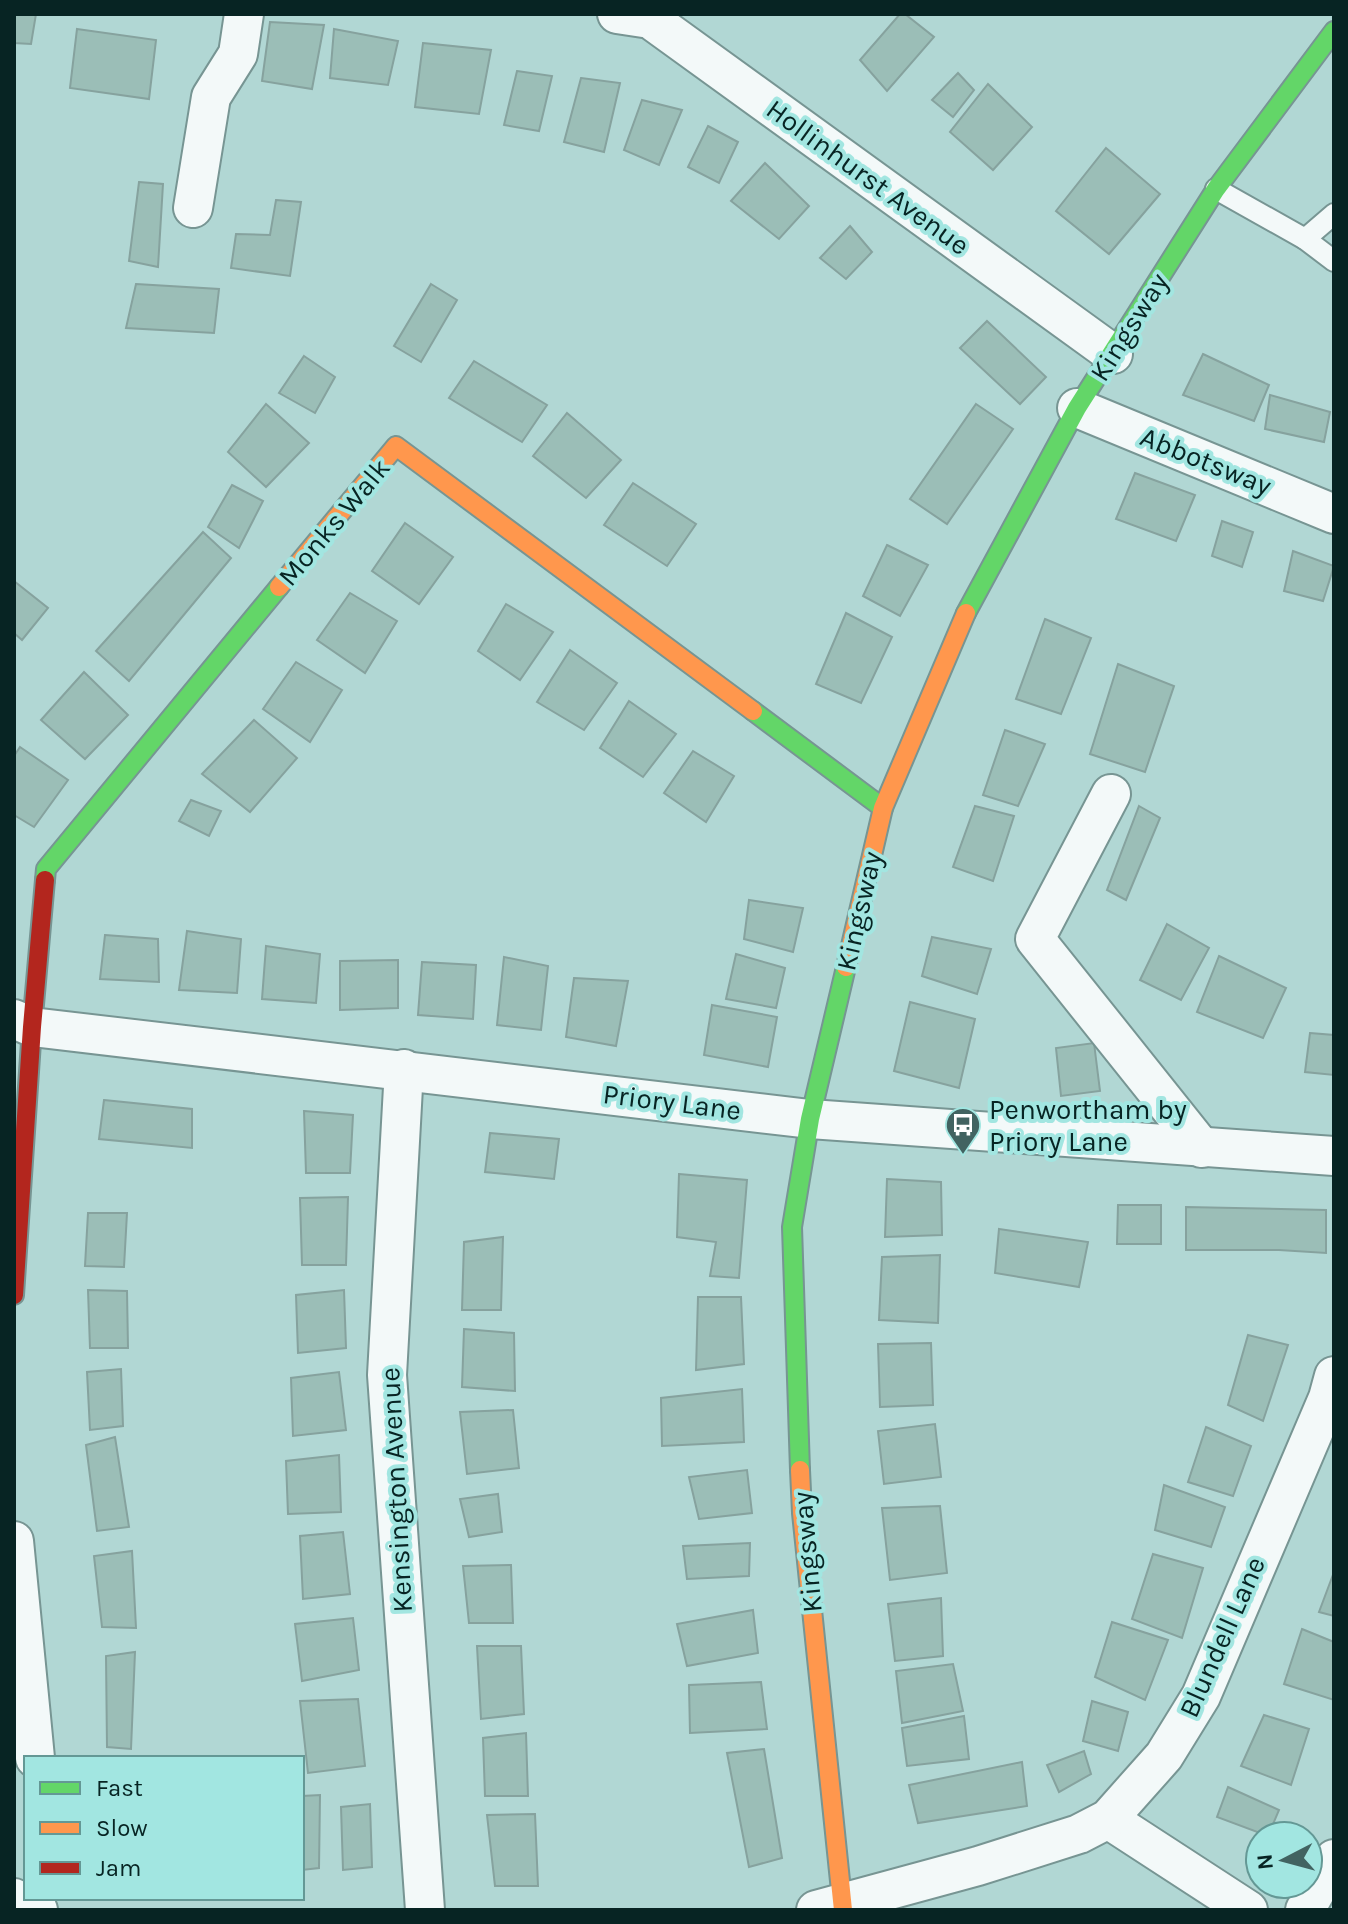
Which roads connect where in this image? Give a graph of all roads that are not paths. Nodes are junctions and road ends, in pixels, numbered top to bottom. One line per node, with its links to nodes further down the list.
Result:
1 (244, 14): 5 (street)
2 (639, 16): 9 (street, Hollinhurst Avenue)
3 (1334, 31): 4 (street, Kingsway)
4 (1216, 189): 7 (lane); 9 (street, Kingsway)
5 (193, 208)
6 (1334, 214): 7 (lane)
7 (1305, 239): 8 (lane)
8 (1334, 261)
9 (1113, 354): 10 (street, Kingsway)
10 (1077, 408): 11 (street, Abbotsway); 13 (street, Kingsway)
11 (1334, 514)
12 (1111, 794): 17 (street)
13 (883, 808): 14 (street, Monks Walk); 16 (street, Kingsway)
14 (23, 1023): 15 (street, Priory Lane); 19 (street)
15 (404, 1069): 16 (street, Priory Lane); 28 (street, Kensington Avenue)
16 (810, 1119): 17 (street, Priory Lane); 26 (street, Kingsway)
17 (1202, 1148): 18 (street, Priory Lane)
18 (1334, 1156)
19 (14, 1295)
20 (1334, 1376): 23 (street, Blundell Lane)
21 (14, 1541): 22 (street)
22 (35, 1756)
23 (1108, 1819): 26 (street, Blundell Lane); 29 (street)
24 (1334, 1859): 30 (street)
25 (14, 1898): 27 (street)
26 (834, 1908)
27 (38, 1910)
28 (425, 1910)
29 (1248, 1910)
30 (1305, 1910)

